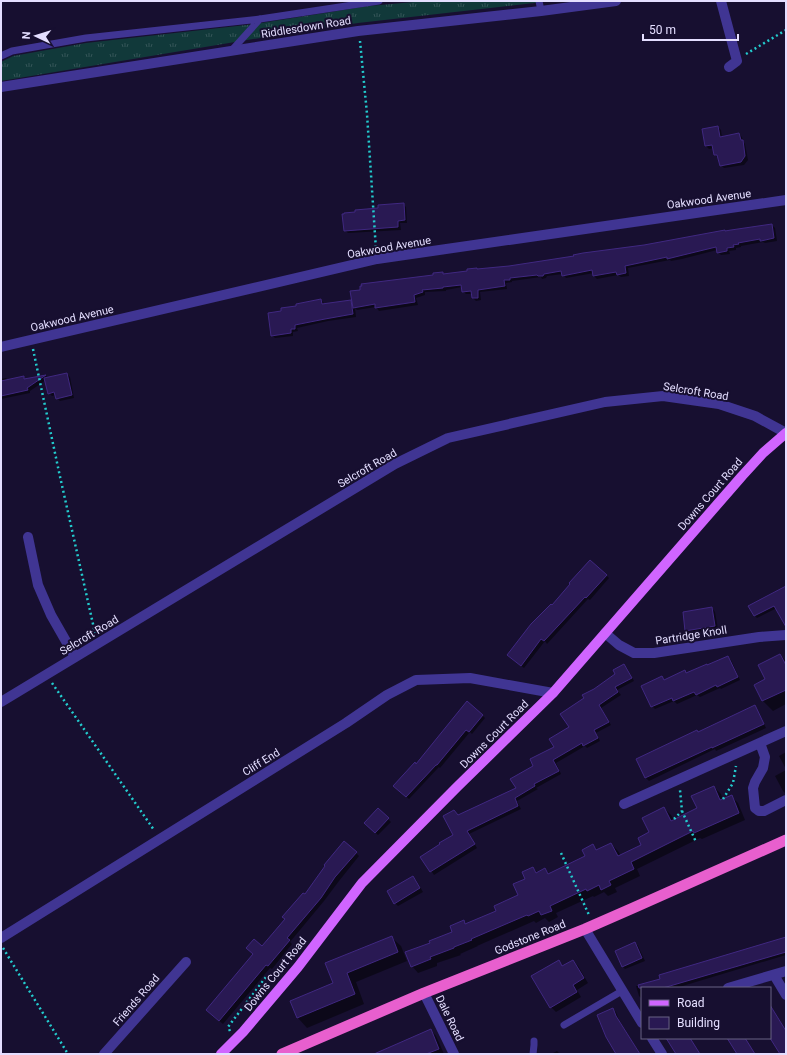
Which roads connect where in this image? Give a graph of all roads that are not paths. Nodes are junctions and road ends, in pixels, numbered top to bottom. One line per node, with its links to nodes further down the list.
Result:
1 (379, 1): 5 (lane)
2 (616, 1): 4 (street, Riddlesdown Road)
3 (721, 1): 8 (street)
4 (540, 6): 6 (street, Riddlesdown Road)
5 (260, 19): 6 (lane); 7 (lane)
6 (232, 50): 9 (street, Riddlesdown Road)
7 (1, 56)
8 (737, 61)
9 (1, 87)
10 (786, 200): 11 (street, Oakwood Avenue)
11 (1, 347)
12 (786, 433): 14 (main road, Downs Court Road); 16 (street, Selcroft Road)
13 (28, 538): 16 (street)
14 (605, 633): 15 (street, Partridge Knoll); 17 (main road, Downs Court Road)
15 (786, 635)
16 (75, 657): 18 (street, Selcroft Road)
17 (552, 693): 25 (street, Cliff End); 38 (main road, Downs Court Road)
18 (1, 702)
19 (786, 731): 20 (street)
20 (760, 744): 21 (street); 22 (street)
21 (786, 800)
22 (624, 804)
23 (786, 840): 24 (highway, Godstone Road)
24 (585, 929): 30 (street); 31 (highway, Godstone Road)
25 (1, 938)
26 (186, 962): 37 (street, Friends Road)
27 (786, 971): 28 (street)
28 (774, 975): 29 (street); 32 (street)
29 (732, 987)
30 (622, 990): 33 (street); 34 (lane)
31 (424, 993): 39 (highway, Godstone Road); 40 (street, Dale Road)
32 (786, 995)
33 (640, 1016)
34 (564, 1025)
35 (653, 1039): 42 (street)
36 (534, 1041): 41 (lane)
37 (104, 1054)
38 (221, 1054)
39 (282, 1054)
40 (454, 1054)
41 (533, 1054)
42 (662, 1054)

